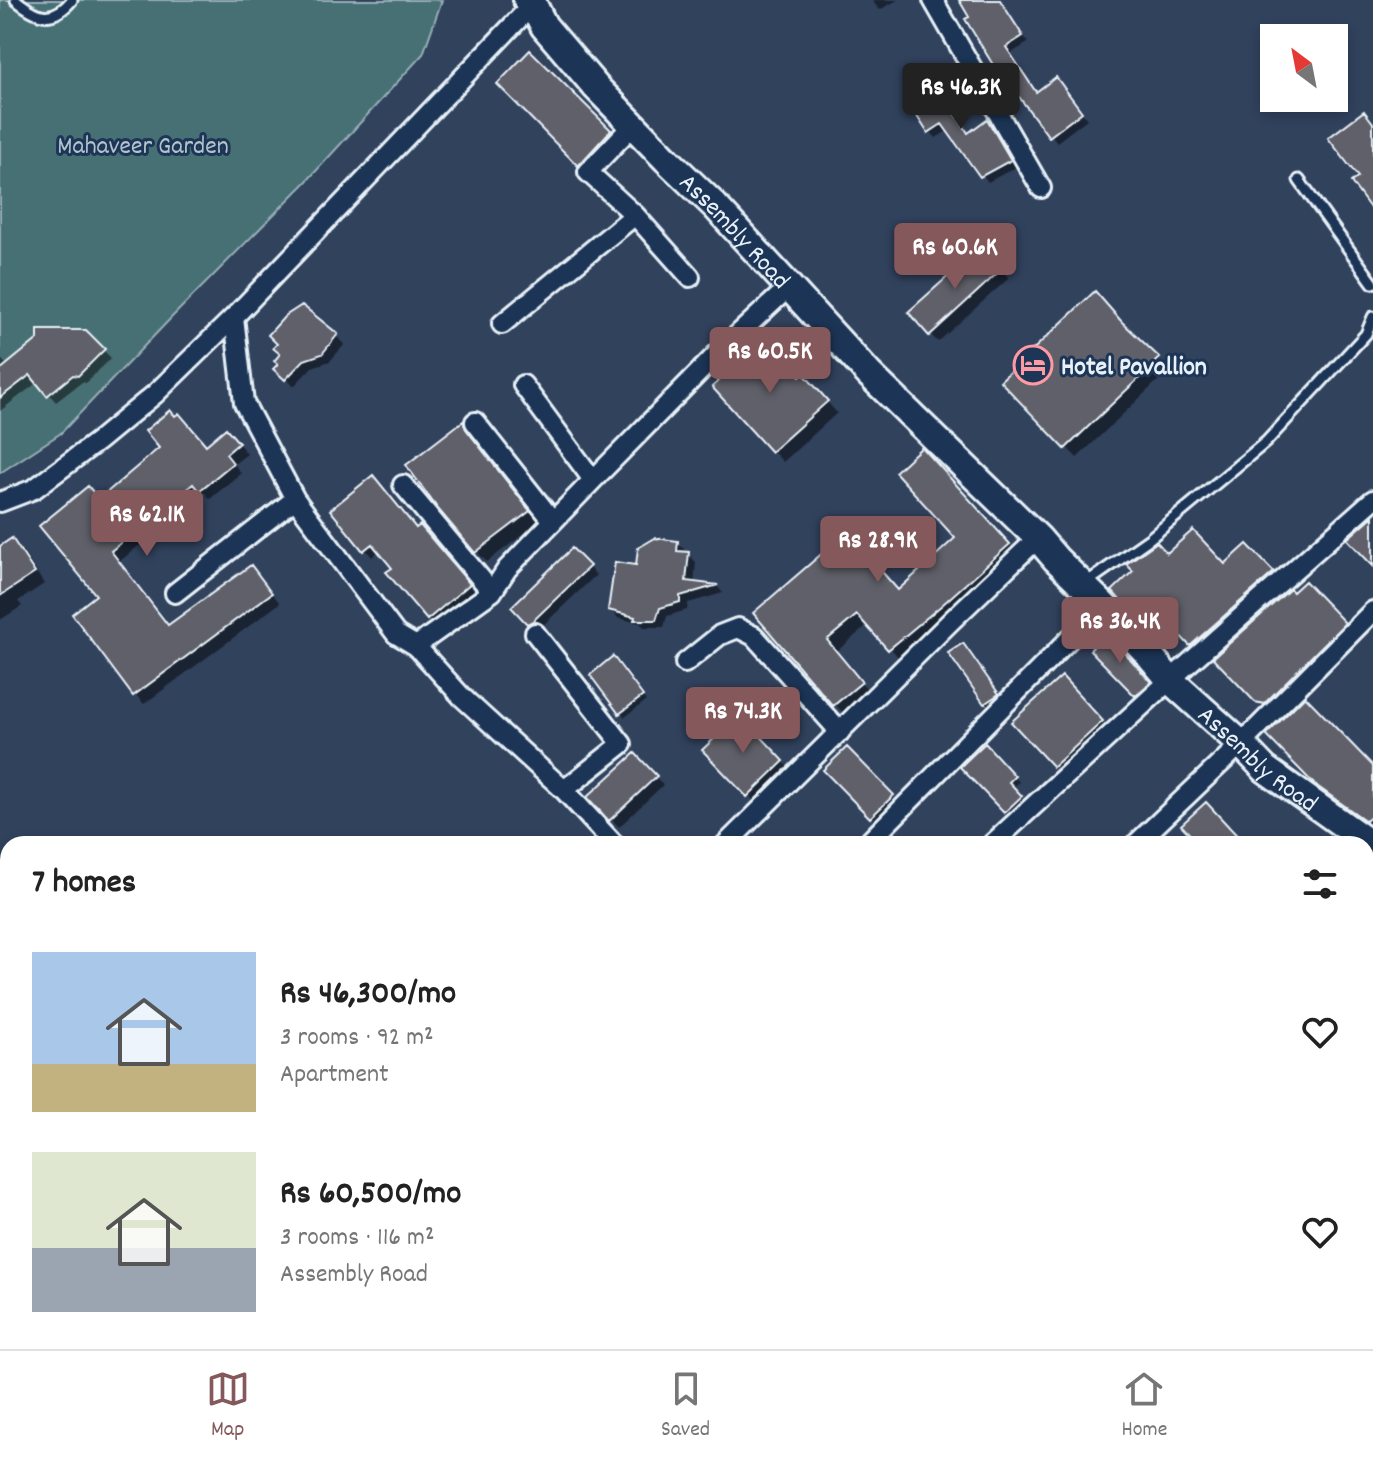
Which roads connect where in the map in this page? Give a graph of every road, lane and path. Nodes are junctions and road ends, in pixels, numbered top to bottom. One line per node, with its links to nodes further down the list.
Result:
1 (16, 0): 2 (lane)
2 (72, 0)
3 (933, 0): 7 (street)
4 (532, 1): 5 (street, Assembly Road); 12 (street)
5 (633, 125): 8 (street); 11 (street, Assembly Road)
6 (1299, 180): 10 (lane)
7 (1041, 188)
8 (635, 215): 9 (street); 14 (street)
9 (690, 277)
10 (1373, 283)
11 (789, 287): 17 (street); 23 (street, Assembly Road)
12 (234, 317): 19 (street); 21 (street)
13 (1373, 317): 24 (lane)
14 (502, 324)
15 (523, 385): 17 (street)
16 (475, 422): 22 (street)
17 (593, 480): 22 (street)
18 (403, 485): 25 (street)
19 (295, 499): 26 (street); 30 (street)
20 (1373, 500): 32 (street)
21 (0, 502)
22 (553, 521): 25 (street)
23 (1038, 538): 24 (street, Assembly Road); 33 (street)
24 (1083, 585): 27 (street, Assembly Road)
25 (492, 592): 30 (street)
26 (175, 593)
27 (1103, 605): 32 (street, Assembly Road); 38 (street)
28 (1373, 611): 34 (street)
29 (535, 633): 35 (street)
30 (416, 646): 35 (street)
31 (685, 663): 33 (street)
32 (1170, 680): 34 (street, Assembly Road); 39 (street)
33 (840, 732): 37 (street)
34 (1241, 744): 40 (street); 41 (street, Assembly Road)
35 (564, 790): 36 (street)
36 (607, 836)
37 (734, 836)
38 (875, 836)
39 (1001, 836)
40 (1144, 836)
41 (1359, 836)

